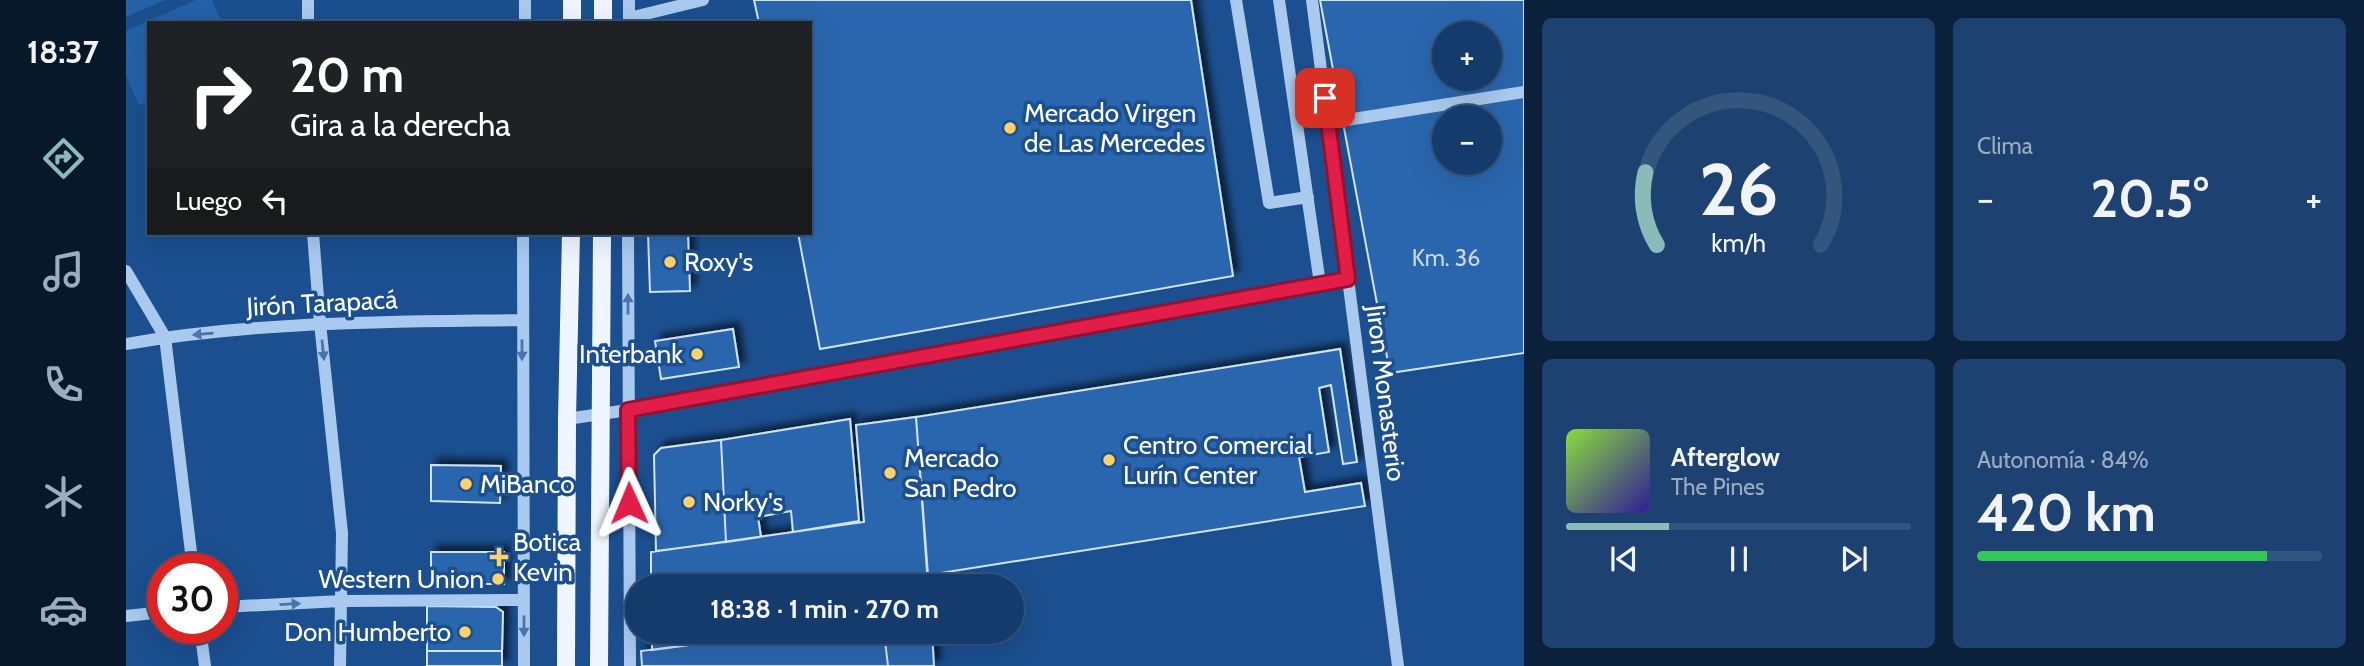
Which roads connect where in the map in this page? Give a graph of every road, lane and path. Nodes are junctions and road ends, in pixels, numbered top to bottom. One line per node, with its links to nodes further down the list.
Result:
1 (308, 0): 11 (street)
2 (526, 0): 12 (street)
3 (572, 0): 13 (main road)
4 (603, 0): 14 (main road)
5 (629, 0): 10 (street)
6 (703, 0): 10 (street)
7 (1236, 0): 17 (street)
8 (1279, 0): 17 (street)
9 (1312, 0): 16 (street, Jiron Monasterio)
10 (629, 20)
11 (308, 21)
12 (525, 21)
13 (572, 21)
14 (603, 21)
15 (1524, 92): 16 (street)
16 (1328, 123): 24 (street, Jiron Monasterio)
17 (1308, 197): 25 (street)
18 (313, 235): 27 (street)
19 (523, 235): 26 (street)
20 (570, 235): 32 (main road)
21 (601, 235): 31 (main road)
22 (628, 235): 30 (street, one-way to 22)
23 (126, 271): 28 (street)
24 (1348, 279): 25 (street); 46 (street, Jiron Monasterio)
25 (1320, 284): 30 (street)
26 (522, 320): 27 (street, Jirón Tarapacá); 34 (street, one-way to 34)
27 (320, 323): 28 (street, Jirón Tarapacá, one-way to 28); 35 (street, one-way to 35)
28 (165, 337): 29 (street, Jirón Tarapacá); 33 (street)
29 (126, 344)
30 (628, 410): 31 (street); 45 (street)
31 (600, 414): 32 (street); 44 (main road)
32 (567, 419): 43 (main road)
33 (191, 553)
34 (524, 600): 35 (street); 42 (street, one-way to 42)
35 (341, 601): 36 (street, one-way to 35); 41 (street)
36 (238, 606)
37 (147, 614): 38 (street)
38 (126, 616)
39 (202, 644): 40 (street)
40 (205, 666)
41 (340, 666)
42 (524, 666)
43 (566, 666)
44 (599, 666)
45 (629, 666)
46 (1398, 666)

